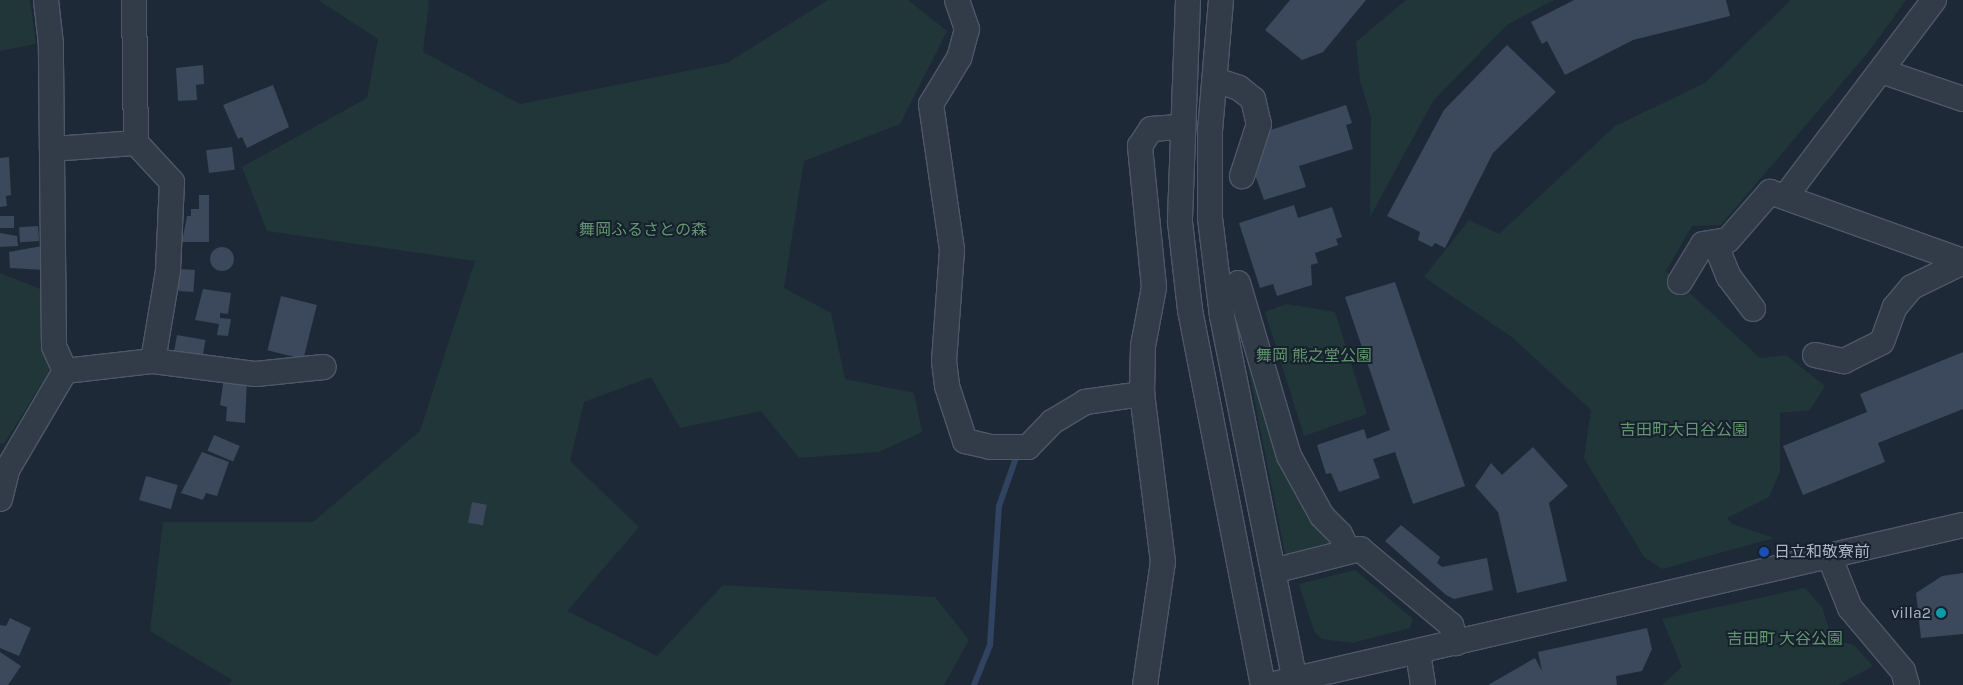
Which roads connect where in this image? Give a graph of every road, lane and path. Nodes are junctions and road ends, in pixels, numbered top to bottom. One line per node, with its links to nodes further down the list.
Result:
1 (46, 0): 12 (street)
2 (134, 0): 11 (street)
3 (957, 0): 24 (street)
4 (1188, 0): 10 (street)
5 (1221, 0): 8 (street)
6 (1934, 0): 7 (street)
7 (1884, 72): 9 (street); 14 (street)
8 (1215, 80): 13 (street); 29 (street)
9 (1963, 99)
10 (1182, 127): 24 (street); 34 (street)
11 (136, 143): 12 (street); 21 (street)
12 (52, 149): 23 (street)
13 (1242, 176)
14 (1785, 197): 15 (street); 16 (street)
15 (1715, 243): 17 (street); 19 (street)
16 (1963, 261): 20 (street)
17 (1680, 282)
18 (1238, 283): 27 (street)
19 (1753, 309)
20 (1815, 356)
21 (153, 362): 22 (street); 23 (street)
22 (324, 368)
23 (65, 371): 25 (street)
24 (1142, 394): 33 (street)
25 (0, 498)
26 (1963, 525): 28 (street)
27 (1347, 549): 29 (street); 30 (street)
28 (1830, 558): 30 (street); 37 (street)
29 (1273, 570): 32 (street)
30 (1456, 643): 31 (street)
31 (1418, 653): 32 (street); 36 (street)
32 (1295, 682): 35 (street)
33 (1145, 685)
34 (1263, 685)
35 (1270, 685)
36 (1423, 685)
37 (1907, 685)

